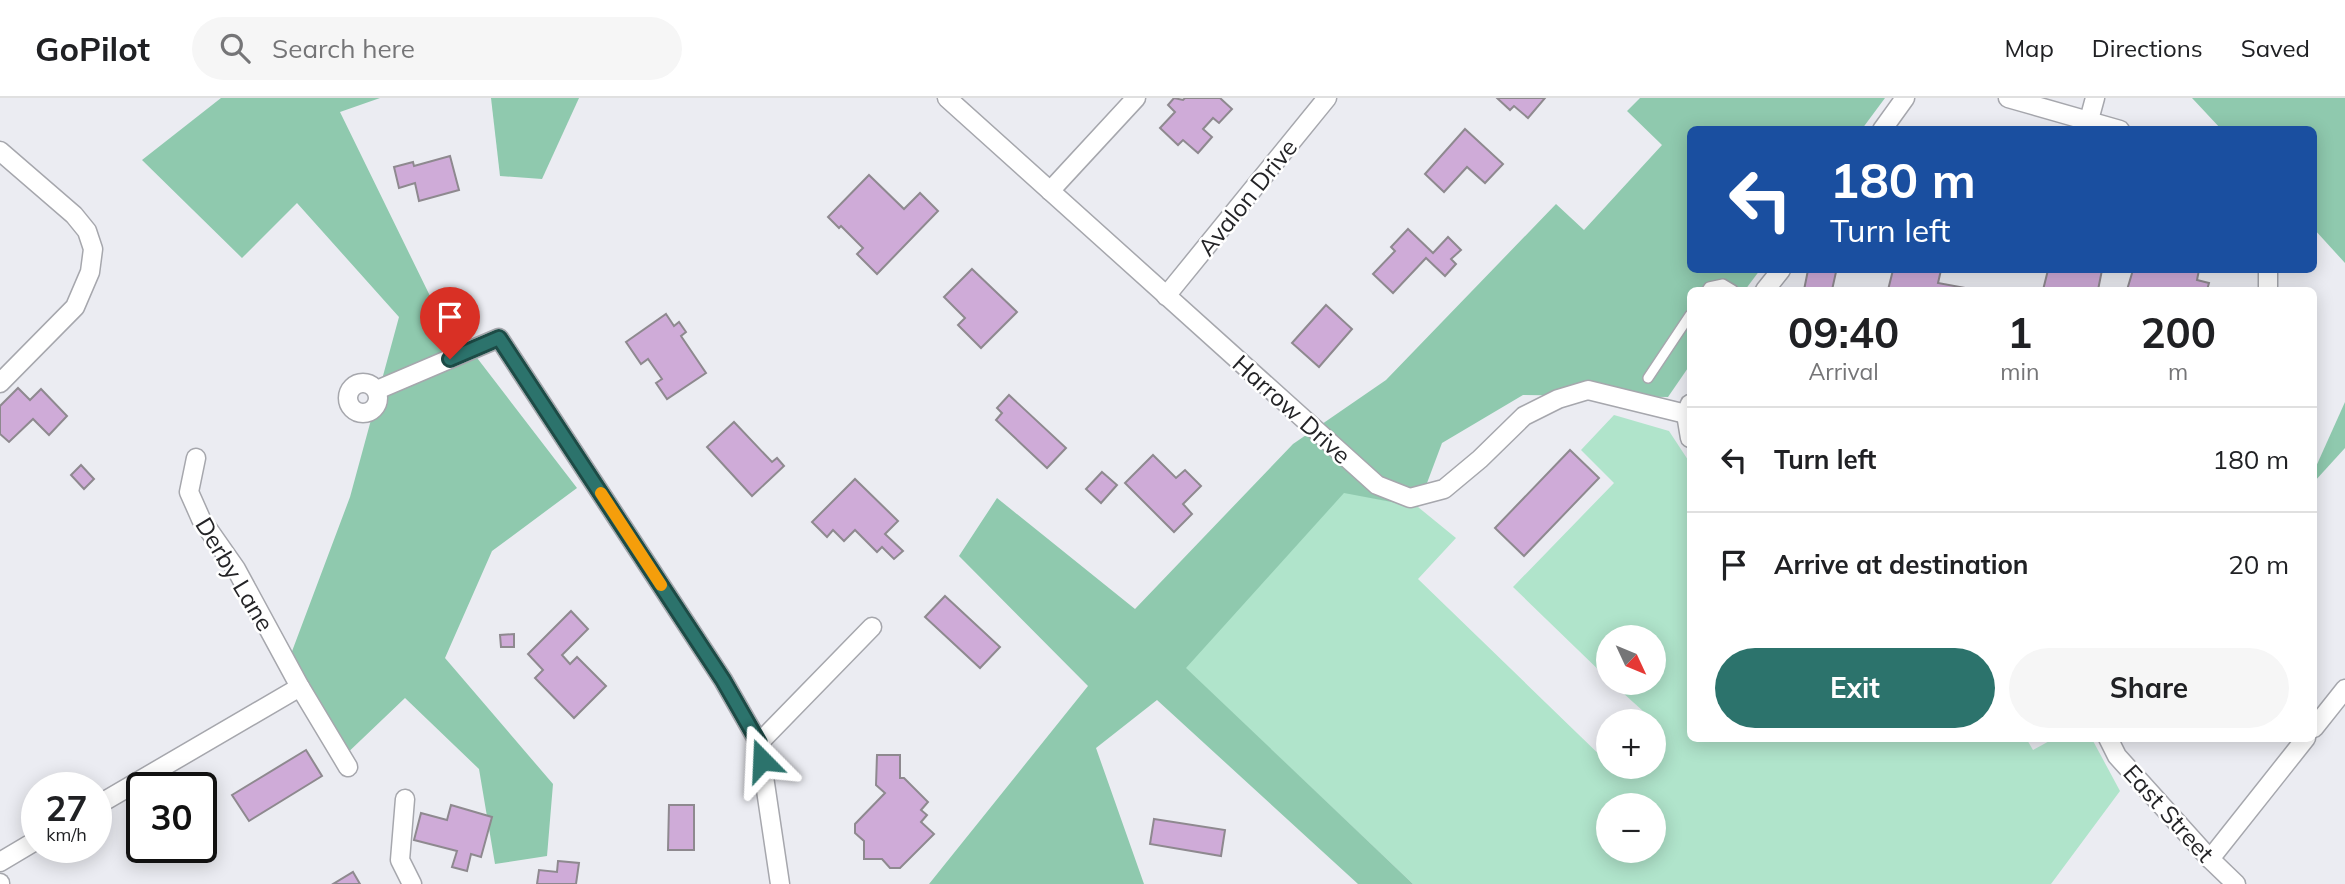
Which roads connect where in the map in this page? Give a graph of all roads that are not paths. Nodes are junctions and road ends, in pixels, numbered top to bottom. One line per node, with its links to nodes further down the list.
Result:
1 (947, 98): 11 (street, Harrow Drive)
2 (1136, 98): 11 (street)
3 (1327, 98): 16 (street, Avalon Drive)
4 (1905, 98): 8 (street)
5 (2008, 98): 7 (street)
6 (2095, 98): 7 (street)
7 (2089, 120): 9 (street)
8 (1885, 126)
9 (2108, 126)
10 (0, 151): 19 (street)
11 (1050, 191): 16 (street, Harrow Drive)
12 (1779, 273): 15 (street)
13 (1709, 287): 14 (lane)
14 (1728, 287)
15 (1767, 287)
16 (1166, 296): 21 (street, Harrow Drive)
17 (1687, 320): 18 (lane)
18 (1648, 378)
19 (0, 383)
20 (377, 390): 29 (street)
21 (1687, 409)
22 (197, 458): 24 (street, Derby Lane)
23 (872, 627): 29 (street)
24 (299, 687): 30 (street, Derby Lane); 31 (street)
25 (2345, 689): 26 (street)
26 (2317, 725)
27 (2110, 742): 34 (street, East Street)
28 (2302, 742): 34 (street)
29 (759, 743): 37 (street)
30 (348, 767)
31 (112, 797)
32 (405, 799): 36 (street)
33 (21, 850): 35 (street)
34 (2210, 859): 38 (street, East Street)
35 (0, 862)
36 (412, 884)
37 (780, 884)
38 (2236, 884)

